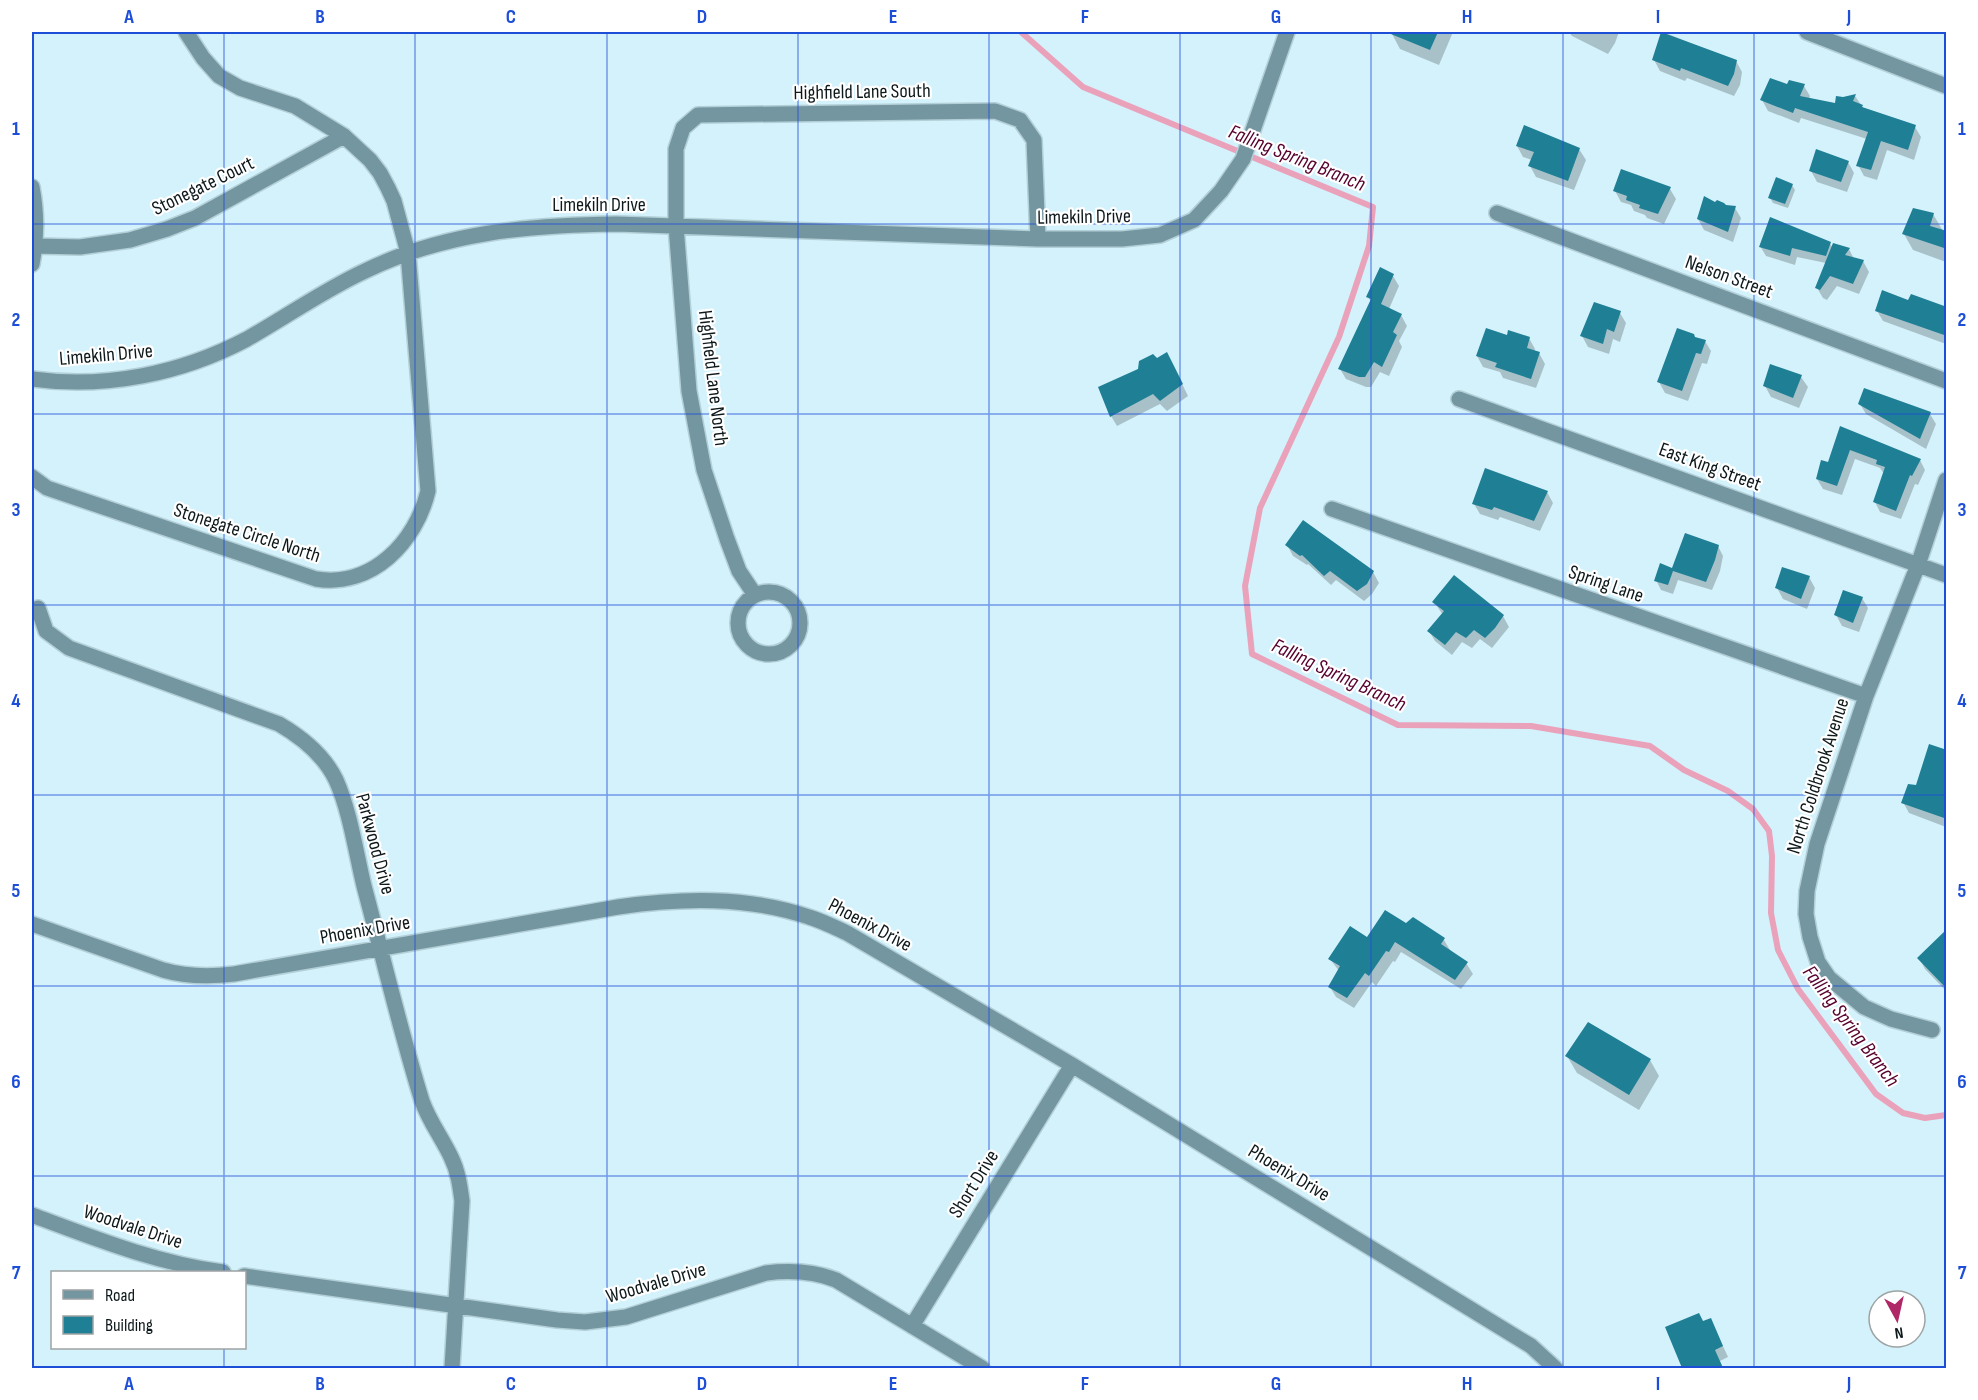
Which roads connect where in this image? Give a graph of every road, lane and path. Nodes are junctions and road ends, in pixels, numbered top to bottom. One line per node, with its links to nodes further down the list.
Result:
1 (186, 32): 5 (street, Stonegate Circle North)
2 (1287, 32): 9 (street, Limekiln Drive)
3 (1807, 32): 4 (street)
4 (1947, 86)
5 (344, 136): 10 (street, Stonegate Court); 11 (street, Stonegate Circle North)
6 (32, 187): 10 (street)
7 (1497, 213): 14 (street, Nelson Street)
8 (676, 226): 9 (street, Limekiln Drive); 9 (street, Highfield Lane South); 11 (street, Limekiln Drive); 21 (street, Highfield Lane North)
9 (1038, 239)
10 (35, 246): 12 (street)
11 (408, 254): 13 (street, Limekiln Drive); 16 (street, Stonegate Circle North)
12 (32, 264)
13 (32, 379)
14 (1947, 381)
15 (1459, 399): 19 (street, East King Street)
16 (32, 477)
17 (1947, 480): 19 (street, North Coldbrook Avenue)
18 (1332, 509): 23 (street, Spring Lane)
19 (1918, 565): 20 (street, East King Street); 23 (street, North Coldbrook Avenue)
20 (1947, 575)
21 (755, 595): 21 (street)
22 (38, 608): 25 (street, Parkwood Drive)
23 (1866, 696): 26 (street, North Coldbrook Avenue)
24 (32, 924): 25 (street, Phoenix Drive)
25 (380, 949): 27 (street, Phoenix Drive); 31 (street, Parkwood Drive)
26 (1932, 1030)
27 (1072, 1065): 32 (street, Short Drive); 35 (street, Phoenix Drive)
28 (32, 1215): 29 (street, Woodvale Drive)
29 (218, 1271)
30 (246, 1276): 31 (street, Woodvale Drive)
31 (457, 1306): 32 (street, Woodvale Drive); 33 (street, Parkwood Drive)
32 (912, 1326): 34 (street, Woodvale Drive)
33 (452, 1368)
34 (982, 1368)
35 (1555, 1368)

